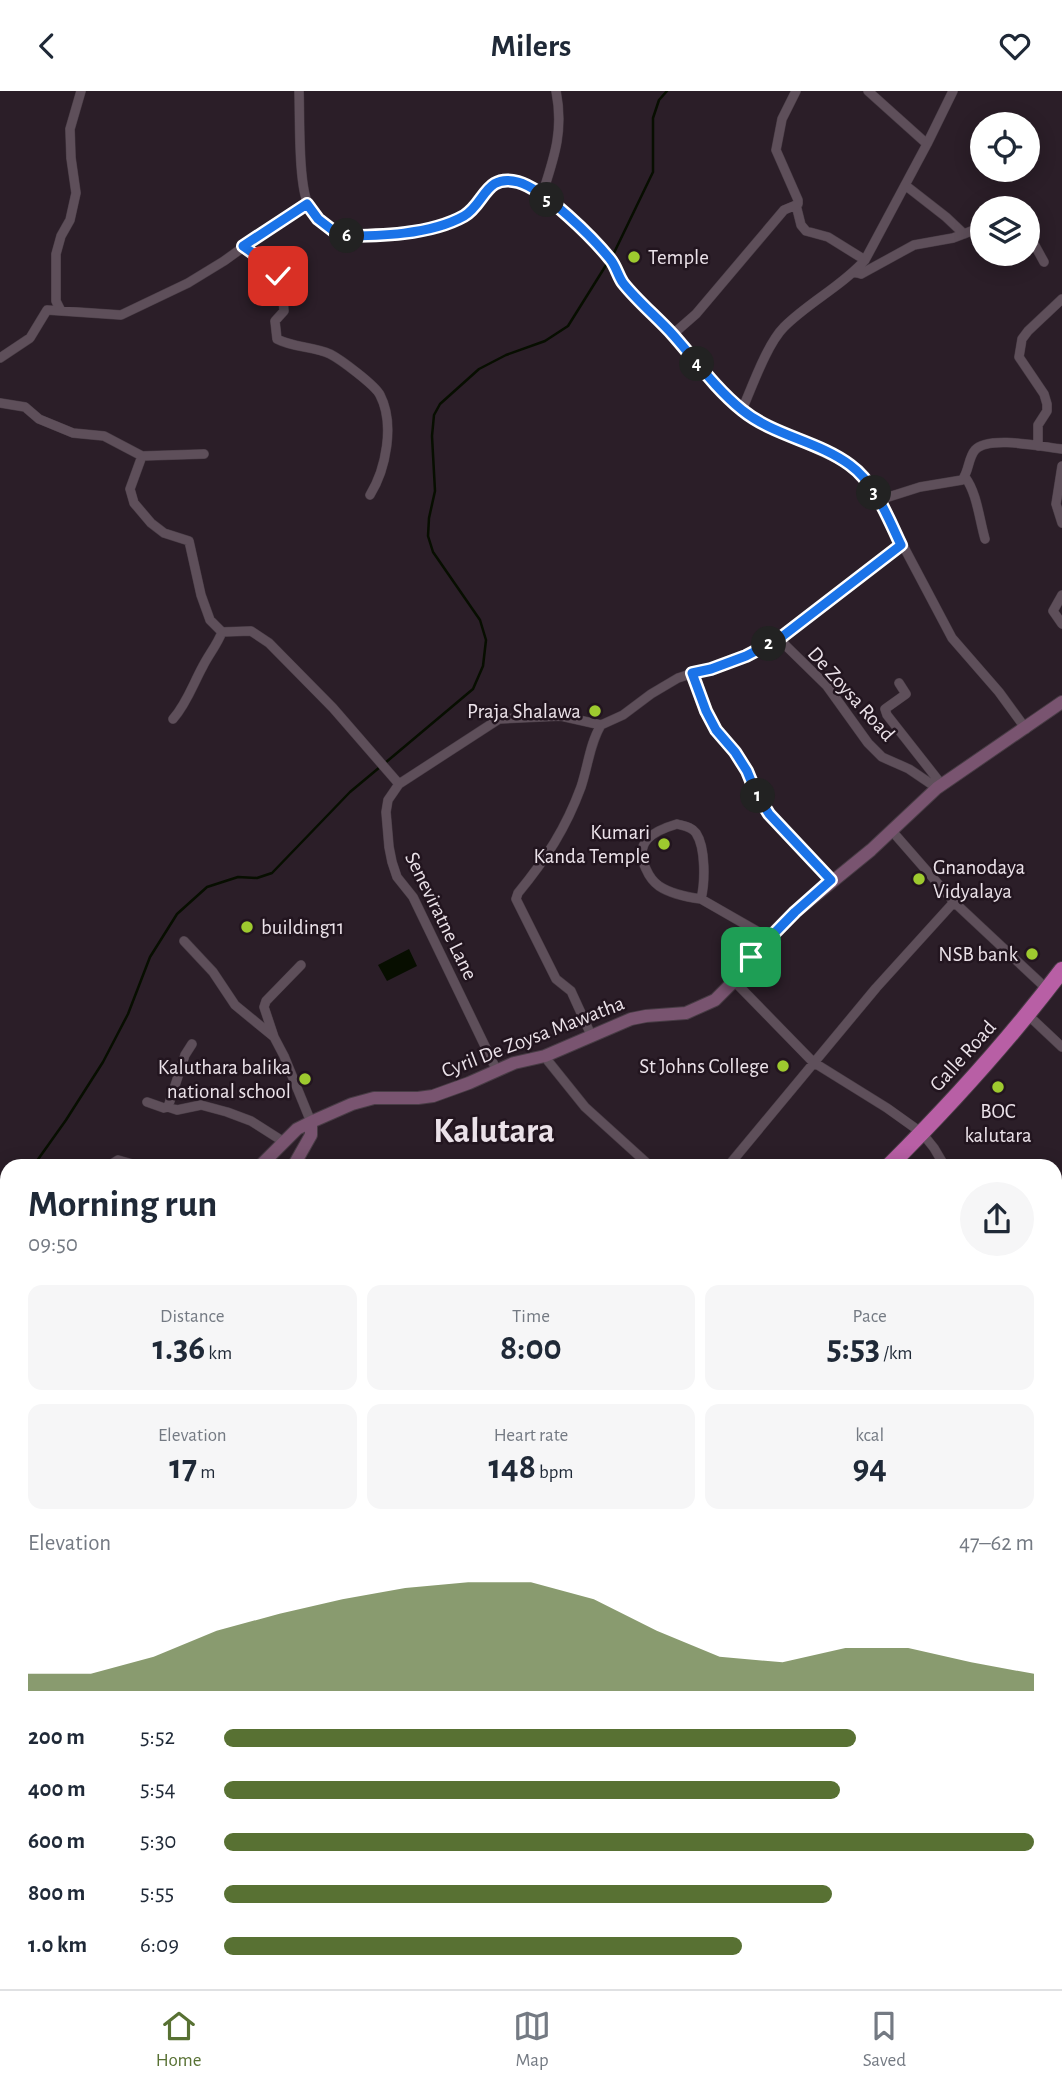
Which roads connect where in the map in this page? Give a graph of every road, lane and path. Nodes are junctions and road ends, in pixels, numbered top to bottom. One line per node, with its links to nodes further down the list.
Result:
1 (81, 91): 20 (street)
2 (299, 91): 10 (street)
3 (556, 91): 9 (street)
4 (796, 91): 11 (street)
5 (868, 91): 7 (street)
6 (953, 91): 7 (street)
7 (927, 144): 8 (street)
8 (905, 185): 13 (street); 16 (street)
9 (542, 195): 10 (street); 21 (street)
10 (307, 204): 14 (street)
11 (796, 205): 16 (street); 21 (street)
12 (970, 232): 13 (street)
13 (964, 234): 18 (street)
14 (243, 246): 20 (street); 31 (street)
15 (1040, 255): 17 (street)
16 (865, 260): 18 (street)
17 (1044, 262)
18 (854, 272): 24 (street)
19 (1062, 299): 25 (street)
20 (61, 311): 22 (street)
21 (672, 335): 24 (street)
22 (0, 358)
23 (0, 403): 28 (street)
24 (743, 410): 32 (street)
25 (1038, 446): 26 (street); 30 (street)
26 (1062, 449)
27 (204, 454): 28 (street)
28 (142, 457): 38 (street)
29 (1062, 466): 33 (street)
30 (965, 477): 32 (street); 34 (street)
31 (370, 495)
32 (879, 500): 35 (street)
33 (1062, 523)
34 (985, 538)
35 (901, 545): 39 (street); 45 (street)
36 (1062, 596): 37 (street)
37 (1062, 624)
38 (222, 632): 43 (street); 46 (street)
39 (779, 639): 40 (street); 47 (street, De Zoysa Road)
40 (692, 673): 44 (street); 49 (street)
41 (899, 683): 47 (street)
42 (1062, 702): 45 (street, Cyril De Zoysa Mawatha)
43 (173, 719)
44 (601, 725): 46 (street); 60 (street)
45 (1026, 729): 47 (street, Cyril De Zoysa Mawatha)
46 (399, 784): 65 (street, Seneviratne Lane)
47 (939, 786): 48 (street, Cyril De Zoysa Mawatha)
48 (892, 831): 49 (street, Cyril De Zoysa Mawatha); 51 (street)
49 (831, 880): 52 (street, Cyril De Zoysa Mawatha)
50 (701, 899): 50 (street); 52 (street)
51 (954, 902): 57 (street); 64 (street)
52 (769, 938): 56 (street, Cyril De Zoysa Mawatha)
53 (184, 941): 59 (street)
54 (301, 965): 59 (street)
55 (1061, 974): 57 (highway, Galle Road)
56 (734, 981): 60 (street, Cyril De Zoysa Mawatha); 64 (street)
57 (1048, 990): 58 (highway, Galle Road)
58 (1028, 1015): 62 (street); 69 (highway, Galle Road)
59 (274, 1037): 68 (street)
60 (592, 1037): 63 (street, Cyril De Zoysa Mawatha)
61 (192, 1044): 67 (street)
62 (1062, 1047)
63 (545, 1056): 65 (street, Cyril De Zoysa Mawatha); 73 (street)
64 (813, 1062): 69 (street); 74 (street)
65 (497, 1071): 68 (street, Cyril De Zoysa Mawatha)
66 (147, 1102): 67 (street)
67 (167, 1107): 70 (street)
68 (310, 1122): 70 (street, Cyril De Zoysa Mawatha); 72 (street)
69 (922, 1133): 75 (highway, Galle Road); 76 (street)
70 (284, 1142): 71 (street, Cyril De Zoysa Mawatha)
71 (267, 1159)
72 (297, 1159)
73 (642, 1159)
74 (734, 1159)
75 (896, 1159)
76 (940, 1159)

